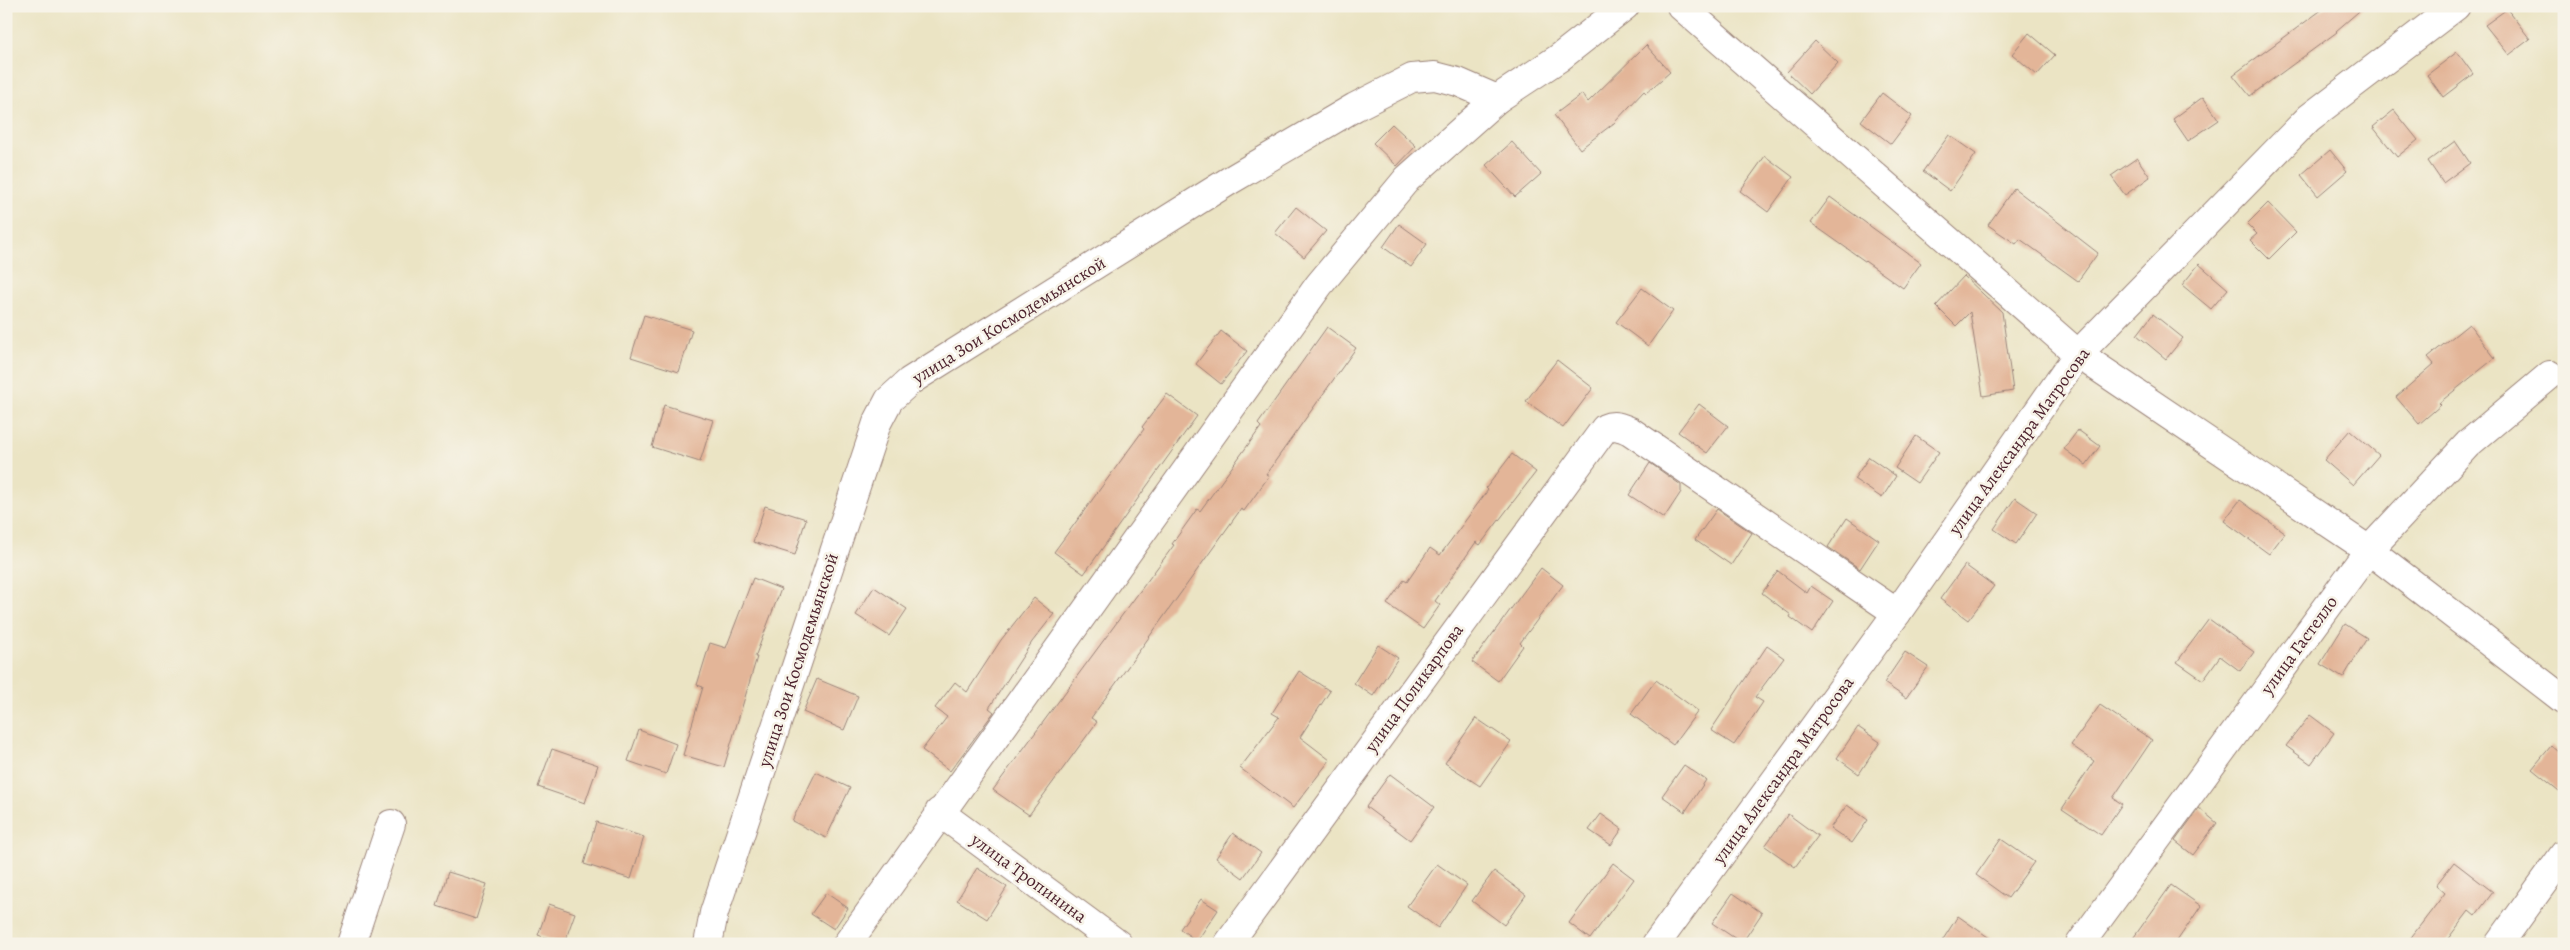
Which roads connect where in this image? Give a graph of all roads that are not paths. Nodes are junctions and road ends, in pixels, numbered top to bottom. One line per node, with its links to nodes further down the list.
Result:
1 (1625, 6): 4 (street)
2 (1681, 6): 5 (street)
3 (2456, 6): 5 (street, улица Александра Матросова)
4 (1497, 99): 10 (street); 14 (street, улица Зои Космодемьянской)
5 (2078, 354): 7 (street); 8 (street, улица Александра Матросова)
6 (2550, 375): 7 (street, улица Гастелло)
7 (2369, 550): 9 (street); 19 (street, улица Гастелло)
8 (1898, 613): 17 (street, улица Поликарпова); 18 (street, улица Александра Матросова)
9 (2564, 700)
10 (939, 812): 15 (street); 16 (street, улица Тропинина)
11 (391, 824): 13 (street)
12 (2564, 854): 20 (street)
13 (351, 944)
14 (708, 944)
15 (847, 944)
16 (1118, 944)
17 (1228, 944)
18 (1656, 944)
19 (2080, 944)
20 (2499, 944)

